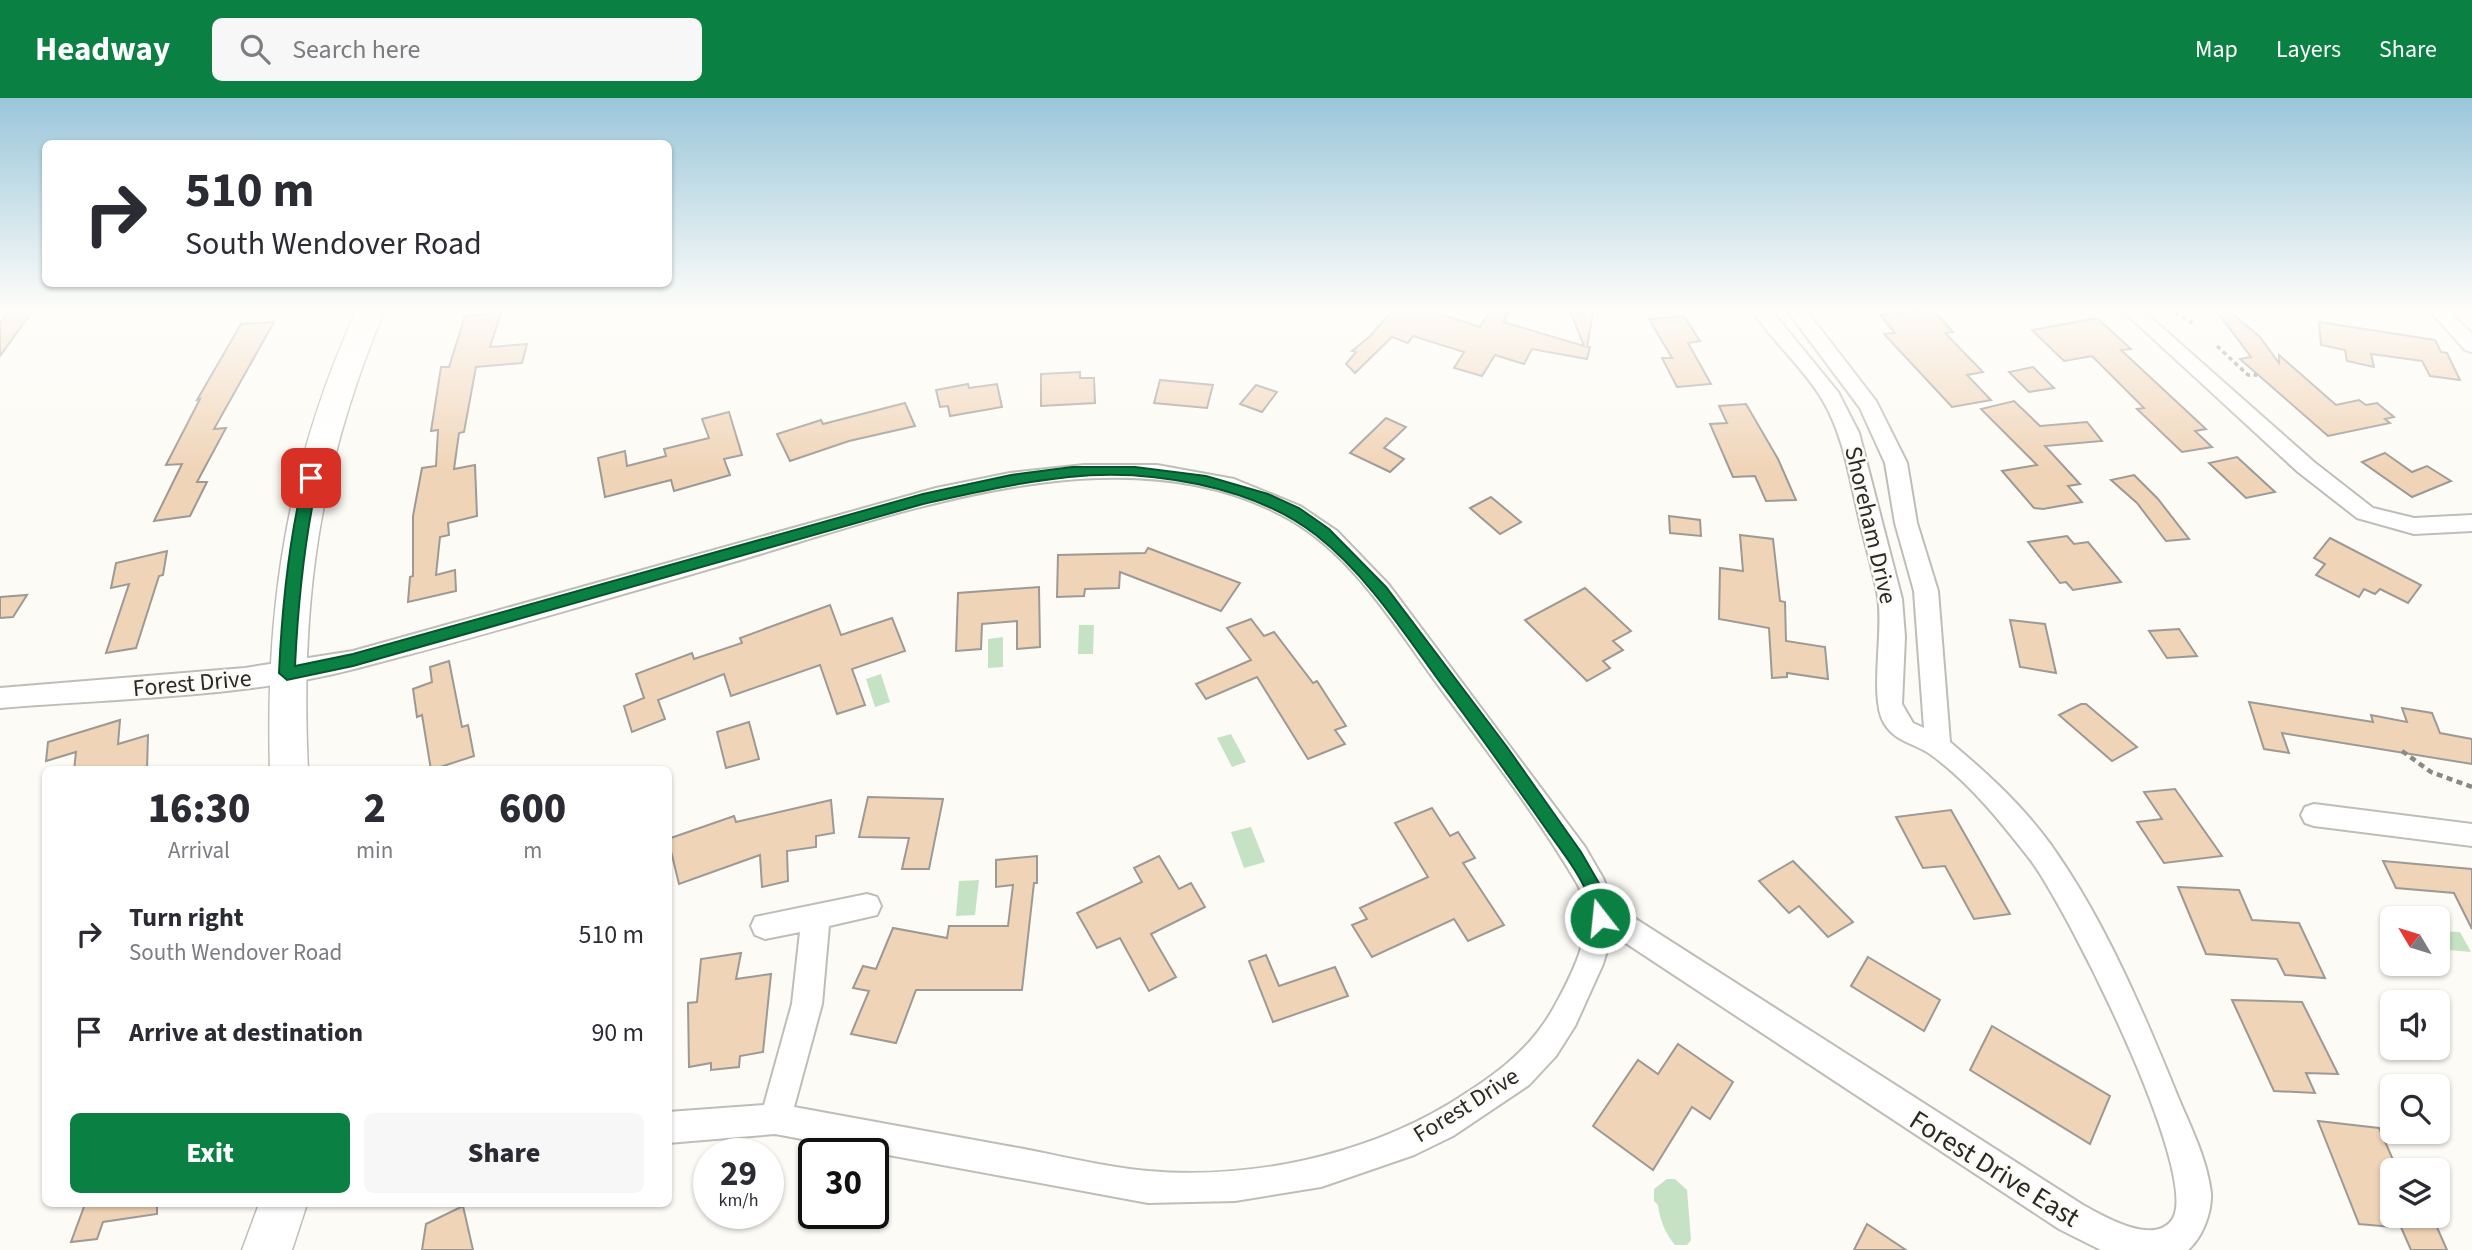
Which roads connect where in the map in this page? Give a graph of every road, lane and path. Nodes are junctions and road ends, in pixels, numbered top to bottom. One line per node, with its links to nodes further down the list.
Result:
1 (347, 363): 8 (main road)
2 (1805, 363): 10 (street, Shoreham Drive)
3 (1836, 363): 10 (street, Shoreham Drive)
4 (2191, 363): 7 (street)
5 (2235, 363): 6 (path)
6 (2258, 375)
7 (2472, 523)
8 (287, 673): 9 (street, Forest Drive); 12 (main road); 17 (street, Forest Drive)
9 (0, 698)
10 (1943, 750): 17 (street, Forest Drive East)
11 (2402, 751): 13 (path)
12 (289, 766)
13 (2472, 787)
14 (2315, 814): 15 (street)
15 (2472, 835)
16 (867, 906): 18 (street)
17 (1600, 911): 20 (street, Forest Drive)
18 (816, 916): 19 (street); 20 (street)
19 (765, 926)
20 (775, 1119): 21 (street, Forest Drive)
21 (672, 1128)
22 (282, 1207): 23 (main road)
23 (267, 1250)

